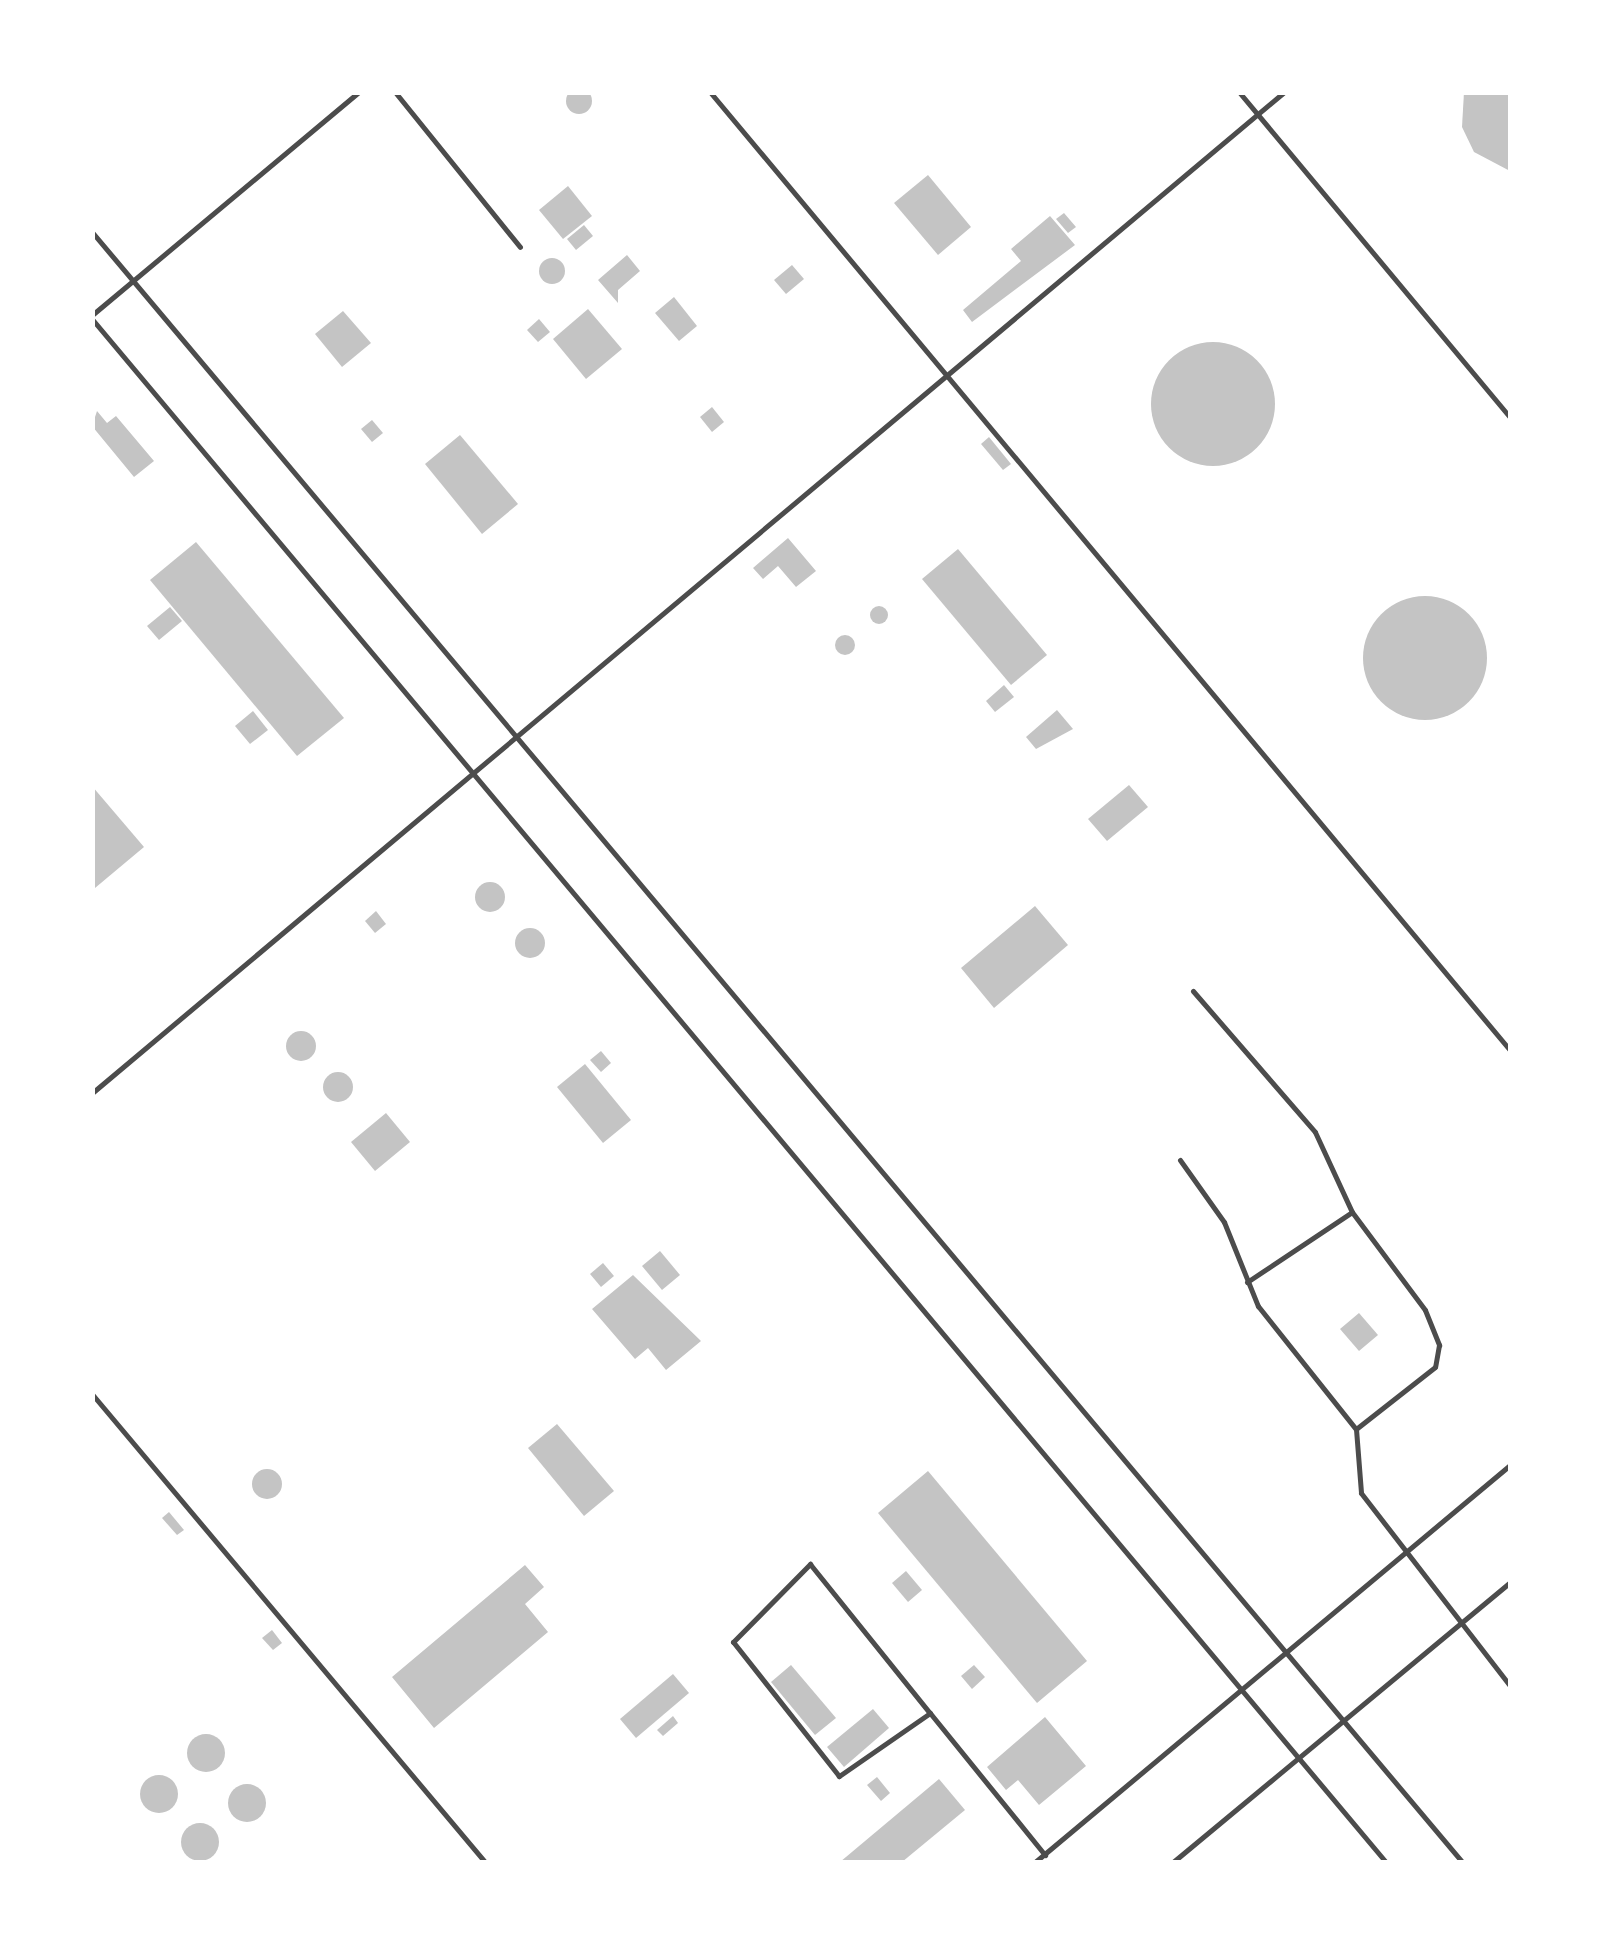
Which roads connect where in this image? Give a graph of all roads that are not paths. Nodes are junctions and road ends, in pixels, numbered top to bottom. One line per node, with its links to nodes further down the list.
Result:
1 (359, 92): 9 (lane)
2 (394, 92): 8 (lane)
3 (710, 92): 11 (lane)
4 (1240, 92): 6 (lane)
5 (1284, 92): 6 (lane)
6 (1258, 114): 11 (lane); 12 (lane)
7 (92, 232): 9 (lane)
8 (520, 246)
9 (134, 281): 10 (lane); 13 (lane)
10 (92, 317): 14 (lane)
11 (949, 379): 13 (lane); 16 (lane)
12 (1510, 418)
13 (516, 738): 14 (lane); 27 (lane)
14 (473, 775): 17 (lane); 29 (lane)
15 (1193, 990): 19 (lane)
16 (1510, 1050)
17 (92, 1093)
18 (1180, 1160): 20 (lane)
19 (1352, 1212): 20 (lane); 22 (lane)
20 (1248, 1282): 22 (lane)
21 (92, 1394): 34 (lane)
22 (1356, 1429): 24 (lane)
23 (1510, 1465): 24 (lane)
24 (1406, 1554): 26 (lane); 27 (lane)
25 (1510, 1582): 26 (lane)
26 (1459, 1624): 28 (lane); 31 (lane)
27 (1287, 1654): 29 (lane); 31 (lane)
28 (1510, 1686)
29 (1242, 1692): 32 (lane); 33 (lane)
30 (930, 1712): 30 (lane); 33 (lane)
31 (1342, 1720): 32 (lane); 38 (lane)
32 (1298, 1758): 36 (lane); 37 (lane)
33 (1045, 1854): 35 (lane)
34 (485, 1862)
35 (1035, 1862)
36 (1173, 1862)
37 (1386, 1862)
38 (1462, 1862)

